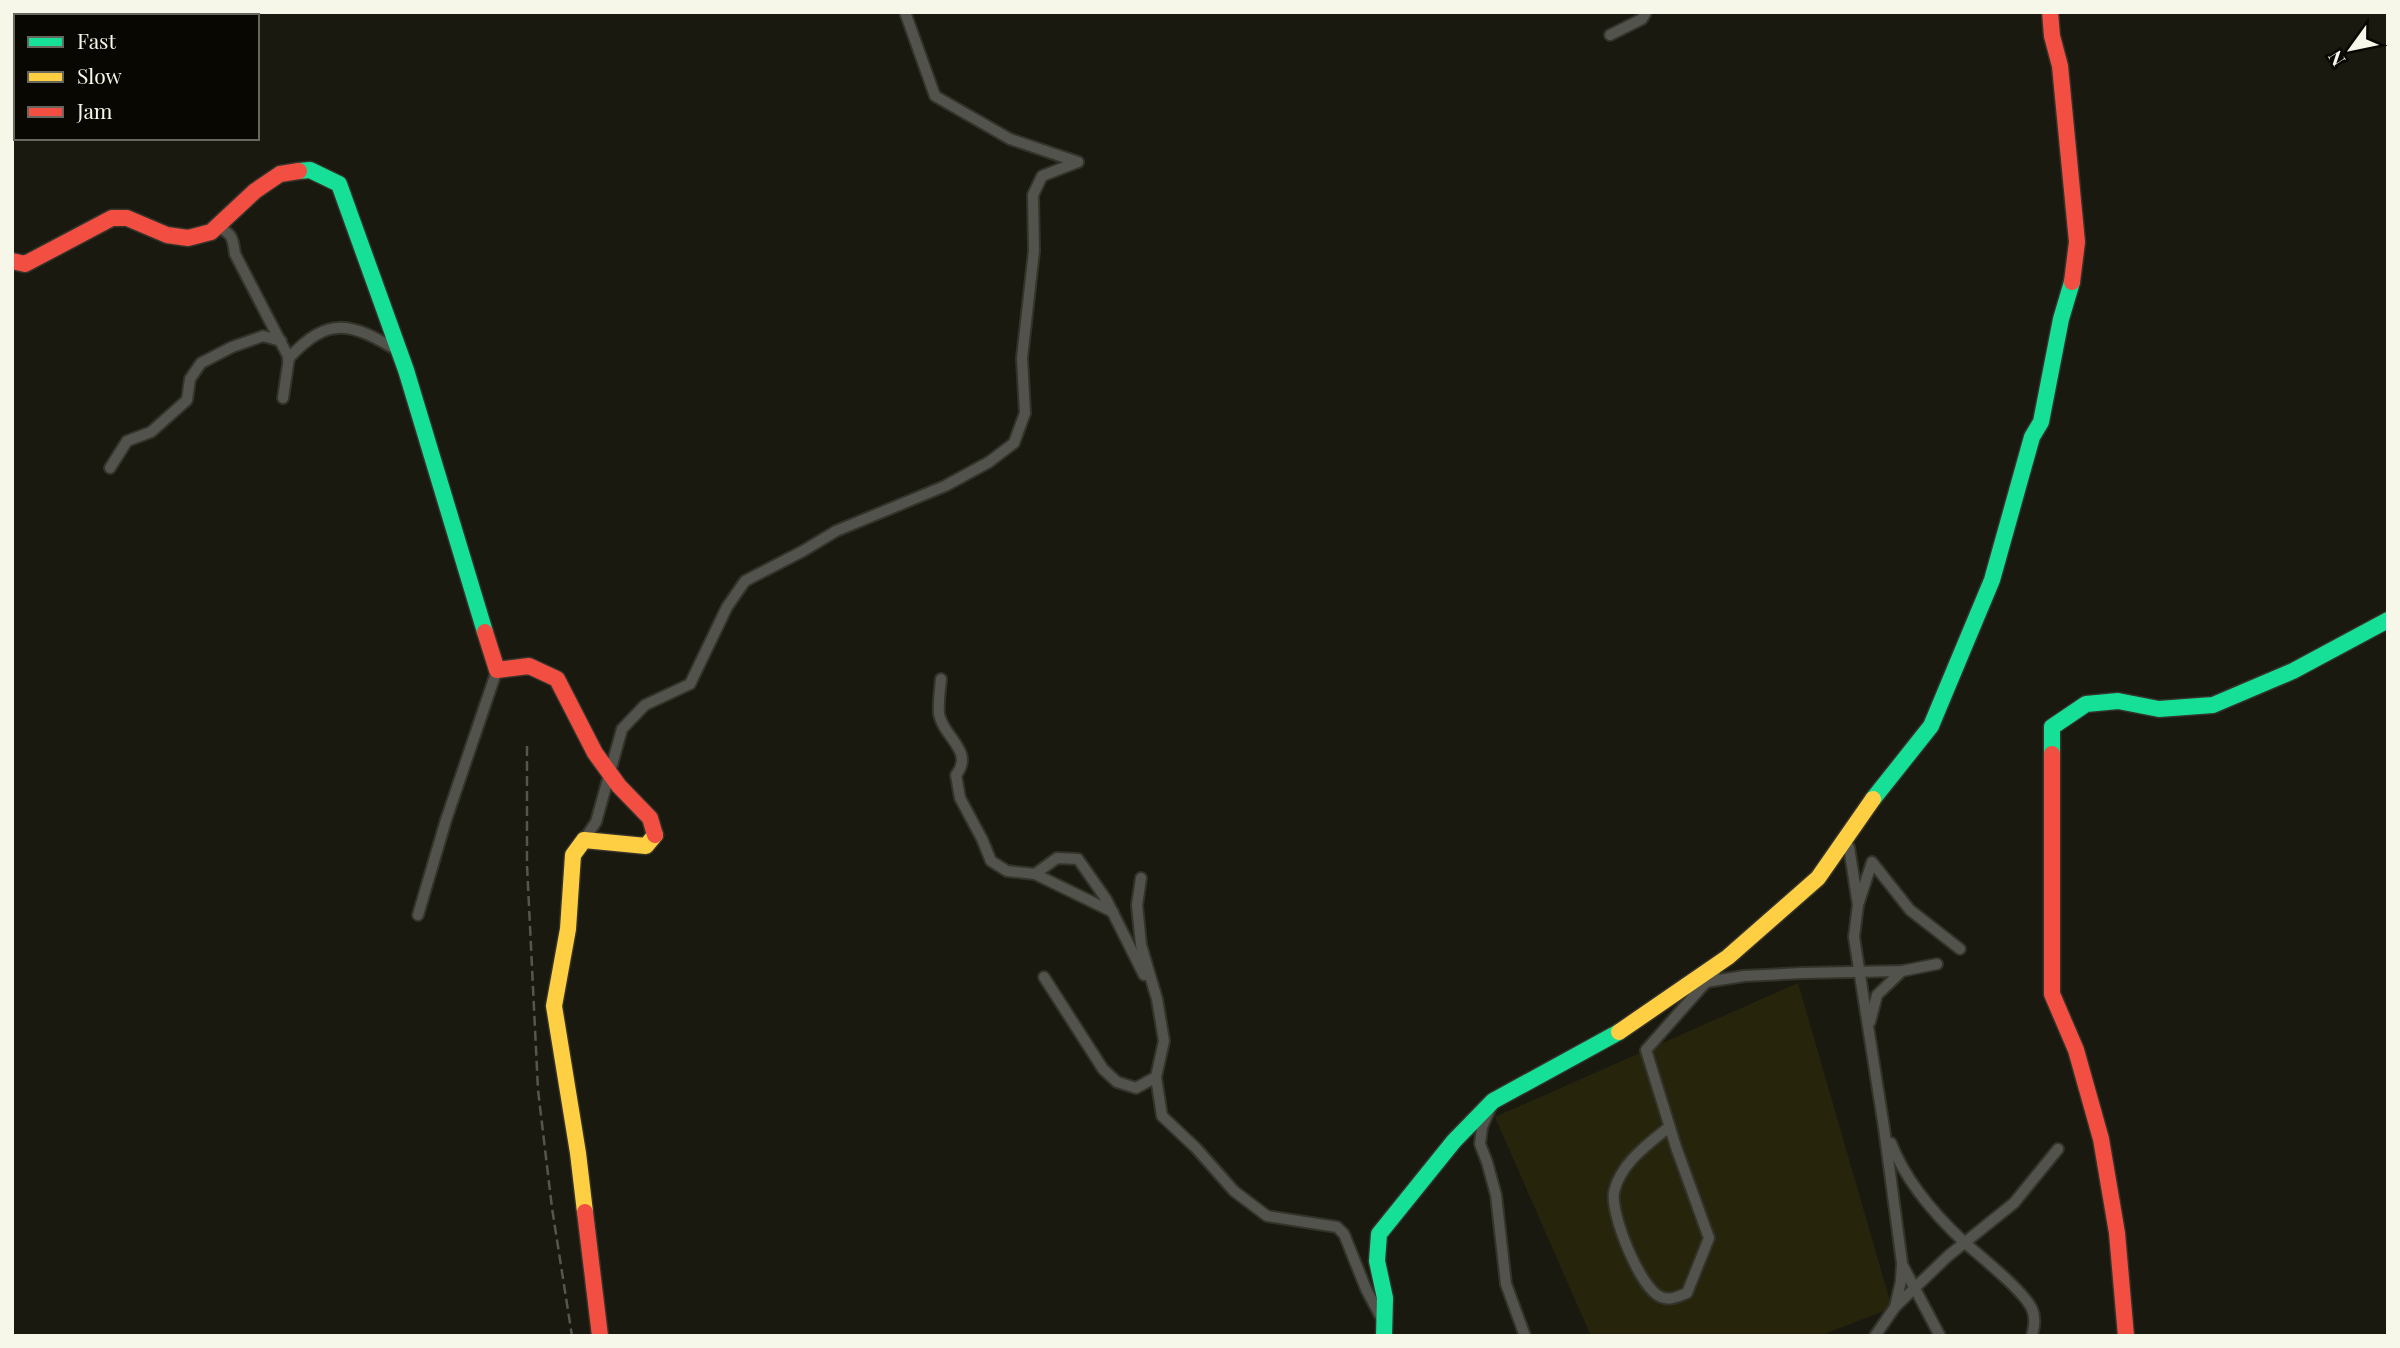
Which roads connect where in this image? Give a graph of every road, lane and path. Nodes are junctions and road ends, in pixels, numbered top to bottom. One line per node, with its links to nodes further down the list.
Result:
1 (905, 12): 15 (street)
2 (1646, 12): 4 (street)
3 (2050, 12): 24 (street)
4 (1610, 35)
5 (216, 227): 6 (street); 7 (street); 8 (street)
6 (12, 261)
7 (281, 341): 9 (street); 11 (street)
8 (400, 352): 9 (street); 13 (street)
9 (288, 359): 10 (street)
10 (283, 398)
11 (110, 468)
12 (2388, 620): 47 (street)
13 (497, 670): 15 (street); 22 (street)
14 (941, 679): 18 (street)
15 (611, 776): 16 (street); 16 (street)
16 (584, 840): 42 (street)
17 (1849, 847): 20 (street)
18 (1035, 874): 21 (street); 21 (street)
19 (1141, 878): 30 (street)
20 (1858, 905): 23 (street); 26 (street)
21 (1113, 912): 30 (street)
22 (418, 915)
23 (1960, 949)
24 (1728, 957): 29 (street); 33 (street)
25 (1937, 964): 27 (street)
26 (1859, 970): 27 (street); 29 (street); 31 (street)
27 (1902, 971): 31 (street)
28 (1044, 977): 32 (street)
29 (1706, 982): 34 (street)
30 (1157, 1003): 32 (street)
31 (1868, 1031): 35 (street)
32 (1156, 1077): 41 (street)
33 (1493, 1101): 41 (street); 43 (street)
34 (1669, 1127): 34 (street)
35 (1884, 1128): 37 (street); 38 (street)
36 (2058, 1149): 37 (street)
37 (1964, 1242): 39 (street); 46 (street)
38 (1902, 1264): 39 (street); 40 (street)
39 (1914, 1289): 40 (street); 45 (street)
40 (1895, 1307): 44 (street)
41 (1385, 1330)
42 (600, 1336)
43 (1525, 1336)
44 (1875, 1336)
45 (1940, 1336)
46 (2032, 1336)
47 (2126, 1336)

